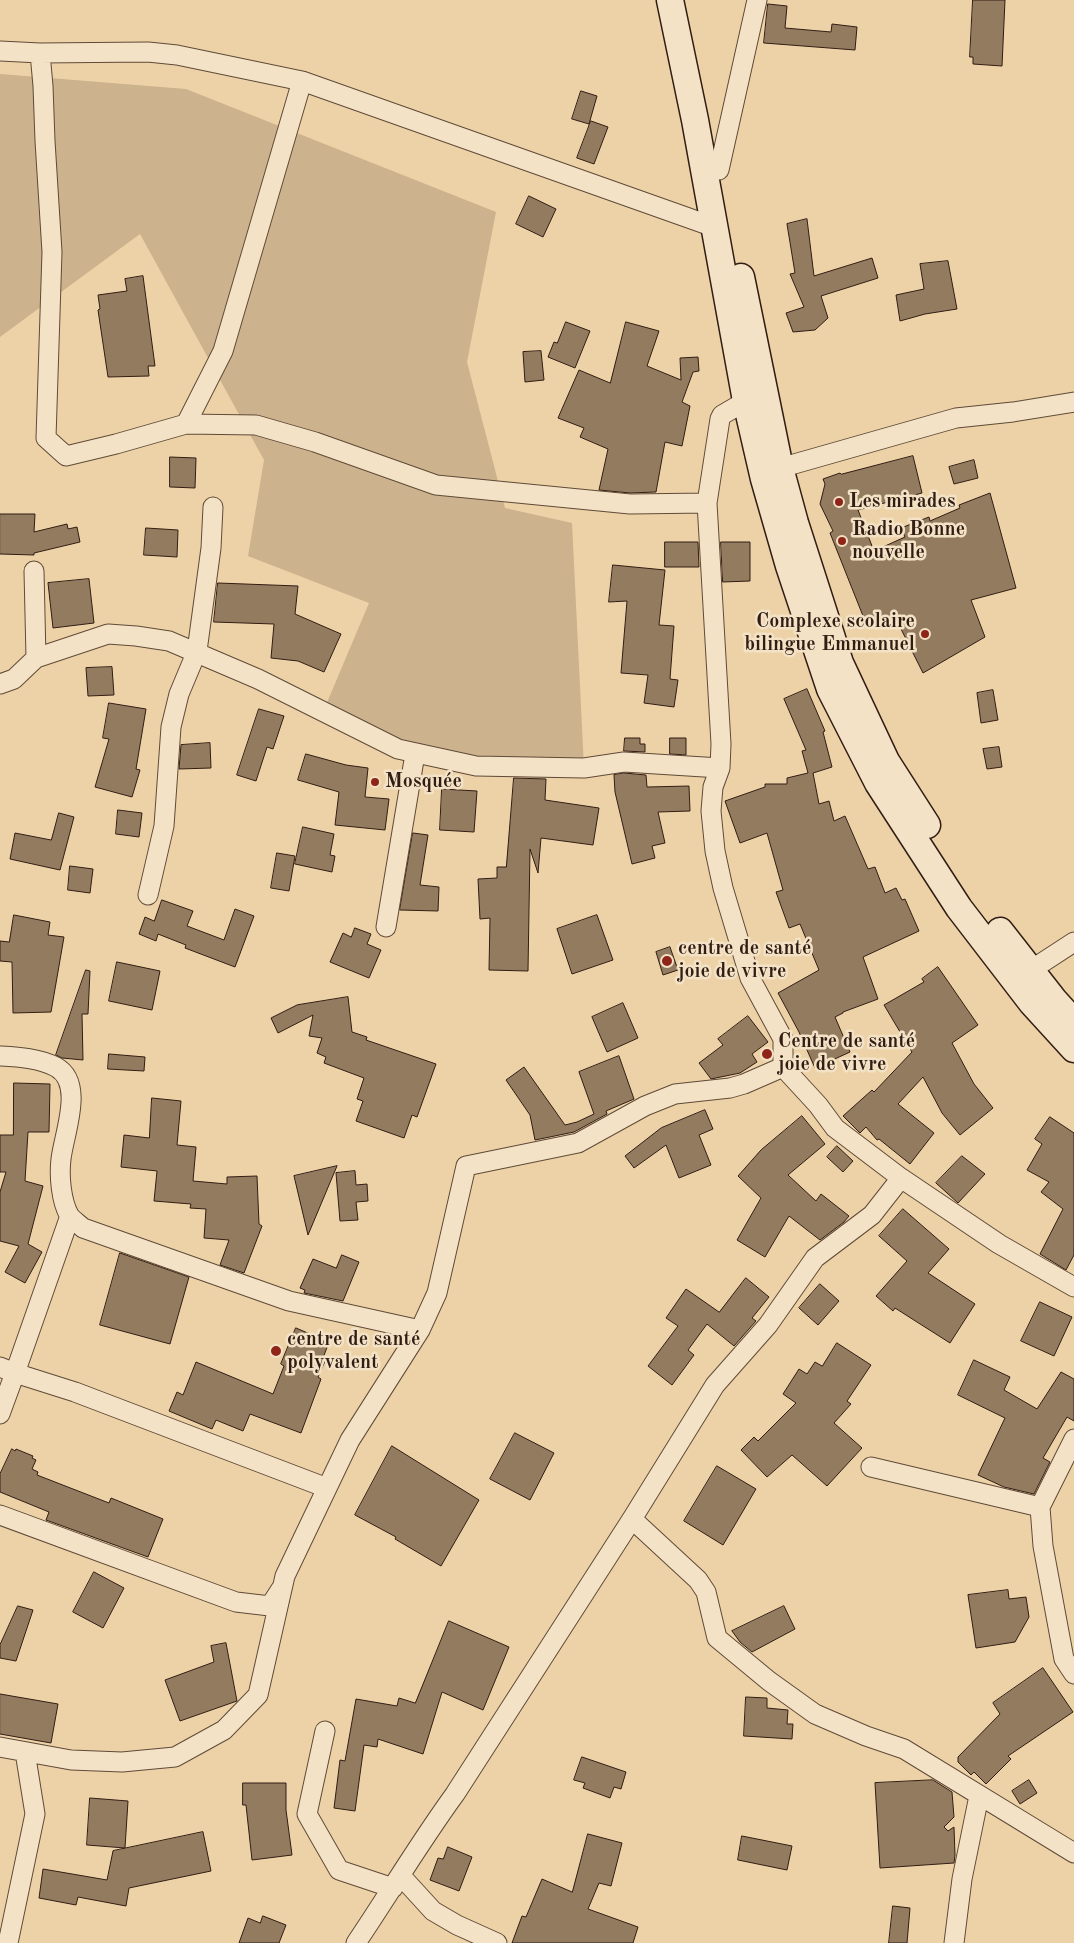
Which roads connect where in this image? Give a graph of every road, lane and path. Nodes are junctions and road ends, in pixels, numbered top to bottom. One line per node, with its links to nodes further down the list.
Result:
1 (670, 0): 7 (main road)
2 (682, 0): 7 (main road)
3 (757, 0): 8 (street)
4 (0, 51): 5 (street)
5 (40, 52): 6 (street); 12 (street)
6 (302, 81): 9 (street); 12 (street)
7 (693, 82): 8 (main road); 9 (main road)
8 (719, 170): 13 (main road)
9 (714, 227): 10 (main road)
10 (746, 401): 14 (street); 27 (main road)
11 (1074, 402): 13 (street)
12 (186, 424): 14 (street)
13 (780, 468): 25 (main road)
14 (707, 503): 21 (street)
15 (213, 507): 17 (street)
16 (34, 571): 18 (street)
17 (197, 651): 18 (street); 20 (street); 22 (street)
18 (36, 658): 19 (street)
19 (0, 684)
20 (415, 754): 21 (street); 23 (street)
21 (720, 768): 29 (street)
22 (148, 895)
23 (386, 927)
24 (1074, 942): 25 (street)
25 (1030, 970): 26 (main road)
26 (1074, 1022)
27 (1074, 1049)
28 (0, 1056): 31 (street)
29 (783, 1067): 30 (street); 33 (street)
30 (901, 1178): 32 (street); 41 (street)
31 (70, 1216): 33 (street); 34 (street)
32 (1074, 1287)
33 (420, 1330): 38 (street)
34 (8, 1370): 35 (street); 38 (street)
35 (0, 1414)
36 (1074, 1439): 39 (street)
37 (871, 1467): 39 (street)
38 (328, 1488): 42 (street)
39 (1040, 1507): 43 (street)
40 (0, 1515): 42 (street)
41 (632, 1519): 47 (street); 49 (street)
42 (283, 1585): 46 (street)
43 (1074, 1674)
44 (325, 1731): 49 (street)
45 (0, 1747): 46 (street)
46 (25, 1752): 50 (street)
47 (979, 1796): 48 (street); 53 (street)
48 (1074, 1854)
49 (397, 1882): 51 (street); 52 (street)
50 (8, 1943)
51 (356, 1943)
52 (497, 1943)
53 (954, 1943)

